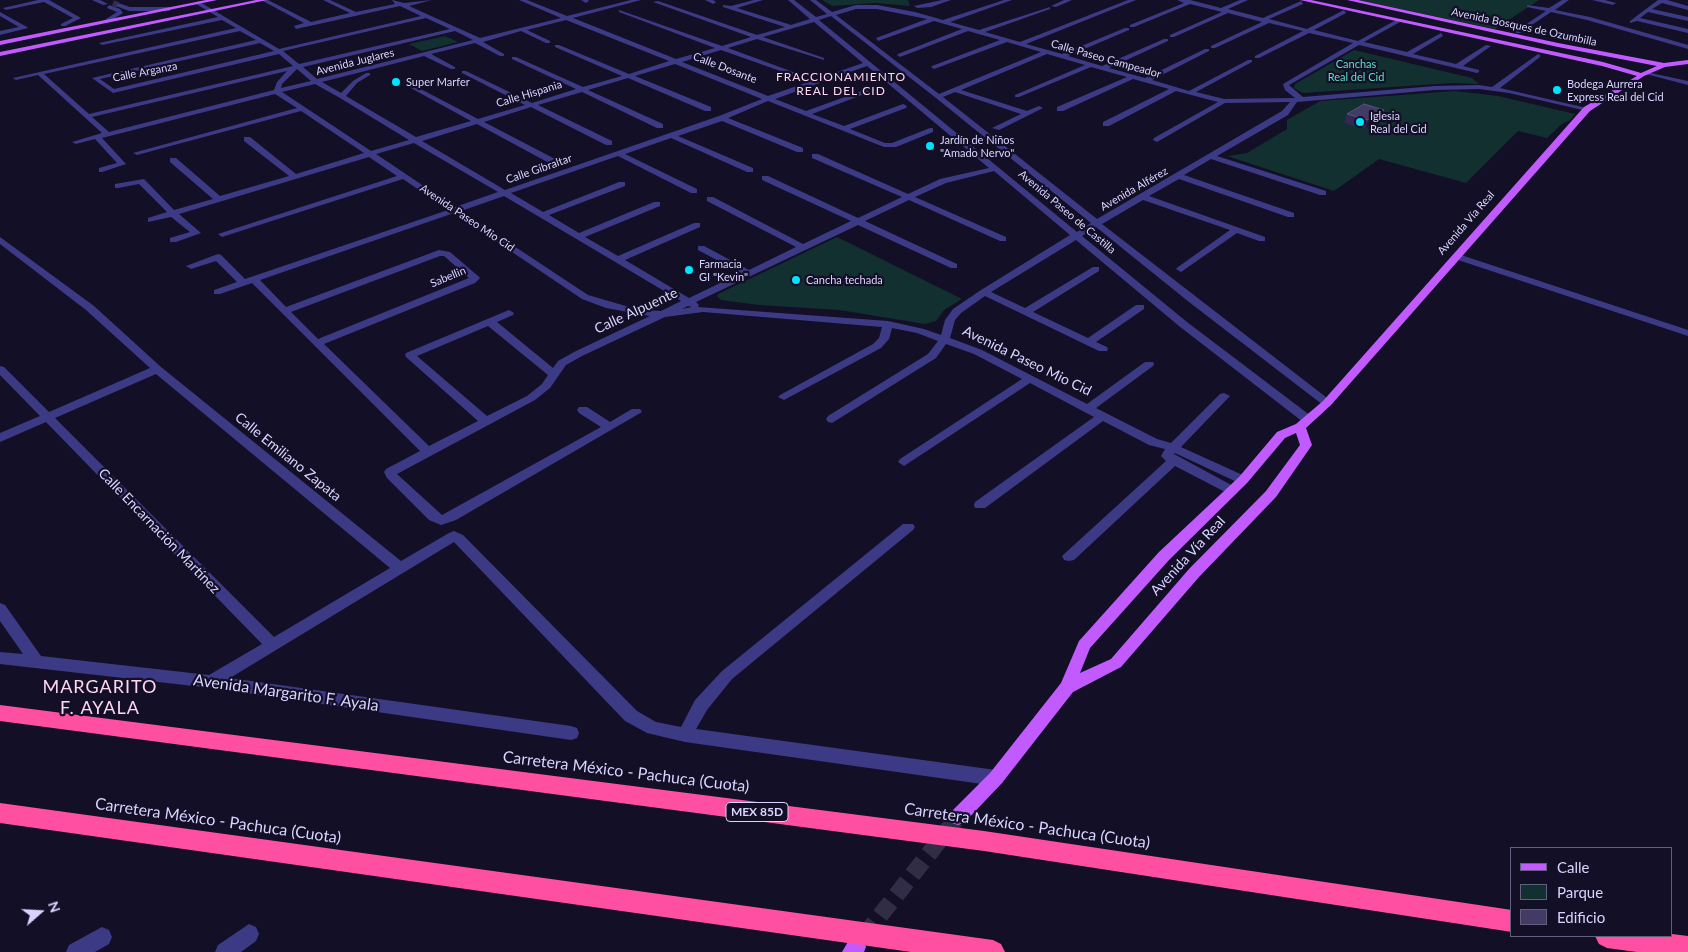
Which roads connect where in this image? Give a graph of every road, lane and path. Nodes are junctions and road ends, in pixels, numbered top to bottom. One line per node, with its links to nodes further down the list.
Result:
1 (45, 0): 32 (street); 57 (street)
2 (214, 0): 25 (main road)
3 (264, 0): 39 (main road); 56 (street)
4 (326, 0): 44 (street)
5 (392, 0): 28 (street)
6 (429, 0): 28 (street)
7 (522, 0): 48 (street, Calle Dosante)
8 (638, 0): 48 (street, Avenida Juglares)
9 (760, 0): 33 (street)
10 (791, 0): 47 (street, Avenida Paseo de Castilla)
11 (813, 0): 42 (street, Avenida Paseo de Castilla)
12 (948, 0): 31 (street)
13 (1009, 0): 55 (street)
14 (1069, 0): 67 (street)
15 (1133, 0): 80 (street)
16 (1181, 0): 23 (street)
17 (1245, 0): 36 (street)
18 (1350, 0): 106 (main road, Avenida Bosques de Ozumbilla)
19 (1566, 0): 37 (street)
20 (1595, 0): 26 (street)
21 (1662, 0): 34 (street); 38 (street)
22 (656, 2): 71 (street)
23 (1190, 2): 36 (street); 93 (street)
24 (1302, 2): 52 (street); 53 (main road, Avenida Bosques de Ozumbilla)
25 (198, 3): 35 (main road); 39 (street, Avenida Paseo Mio Cid)
26 (1613, 3)
27 (109, 4): 35 (street); 54 (street)
28 (403, 5): 44 (street); 45 (street)
29 (725, 6): 33 (street)
30 (1529, 6): 37 (street)
31 (915, 7): 42 (street, Calle Hispania); 49 (street, Calle Paseo Campeador)
32 (6, 8)
33 (732, 8): 58 (street)
34 (1688, 8)
35 (169, 9): 54 (main road)
36 (1225, 10): 52 (street); 109 (street)
37 (1550, 10): 60 (street); 68 (street)
38 (1647, 10): 50 (street); 51 (street)
39 (211, 11): 46 (street, Avenida Paseo Mio Cid); 88 (main road)
40 (620, 11): 84 (street)
41 (1344, 12): 65 (street)
42 (831, 13): 47 (street, Calle Hispania); 133 (street, Avenida Paseo de Castilla)
43 (0, 14): 69 (street)
44 (356, 14): 56 (street)
45 (427, 16): 62 (street); 85 (street, Calle Arganza)
46 (222, 18): 61 (street, Avenida Paseo Mio Cid); 75 (street)
47 (814, 18): 58 (street, Calle Hispania); 99 (street, Avenida Paseo de Castilla)
48 (567, 19): 64 (street, Avenida Juglares); 97 (street, Calle Dosante)
49 (934, 19): 55 (street, Calle Paseo Campeador); 72 (street)
50 (1636, 19): 60 (street); 66 (street)
51 (1688, 19)
52 (1265, 20): 65 (street); 118 (street)
53 (1398, 21): 79 (street); 101 (main road, Avenida Bosques de Ozumbilla)
54 (105, 22): 78 (main road)
55 (944, 22): 63 (street, Calle Paseo Campeador)
56 (310, 24): 59 (street)
57 (63, 25)
58 (790, 26): 71 (street, Calle Hispania)
59 (296, 27)
60 (1624, 28): 83 (street)
61 (241, 29): 74 (street, Avenida Paseo Mio Cid); 112 (street)
62 (456, 29): 76 (street); 103 (street)
63 (968, 29): 67 (street, Calle Paseo Campeador); 91 (street)
64 (523, 30): 76 (street, Avenida Juglares); 77 (street)
65 (1309, 31): 79 (street); 130 (street)
66 (1688, 31)
67 (980, 32): 73 (street, Calle Paseo Campeador)
68 (1518, 32)
69 (0, 33)
70 (1441, 35): 92 (street)
71 (756, 36): 84 (street, Calle Hispania); 96 (street)
72 (878, 38)
73 (1007, 40): 80 (street, Calle Paseo Campeador); 105 (street)
74 (260, 41): 85 (street, Avenida Paseo Mio Cid); 85 (street, Calle Arganza)
75 (102, 42)
76 (479, 42): 89 (street, Avenida Juglares); 90 (street)
77 (548, 42)
78 (0, 43)
79 (1356, 43): 92 (street); 135 (street)
80 (1021, 44): 86 (street, Calle Paseo Campeador)
81 (558, 46): 114 (street)
82 (1488, 46): 104 (street)
83 (1688, 47)
84 (719, 48): 97 (street, Calle Hispania); 116 (street)
85 (278, 52): 103 (street, Avenida Paseo Mio Cid)
86 (1046, 52): 93 (street, Calle Paseo Campeador); 127 (street)
87 (1688, 53): 102 (main road)
88 (0, 54)
89 (427, 55): 107 (street, Avenida Juglares); 108 (street)
90 (502, 55)
91 (900, 55)
92 (1407, 55): 104 (street)
93 (1062, 56): 100 (street, Calle Paseo Campeador)
94 (1538, 56): 124 (street)
95 (514, 58): 126 (street)
96 (822, 59)
97 (675, 61): 114 (street, Calle Hispania); 134 (street, Calle Dosante)
98 (1688, 62): 102 (main road, Avenida Vía Real)
99 (868, 63): 134 (street, Calle Gibraltar); 172 (street, Avenida Paseo de Castilla)
100 (1090, 64): 109 (street, Calle Paseo Campeador); 131 (street)
101 (1603, 64): 106 (main road, Avenida Bosques de Ozumbilla); 113 (main road, Avenida Bosques de Ozumbilla)
102 (1674, 65): 106 (main road, Avenida Vía Real)
103 (296, 66): 119 (street, Avenida Paseo Mio Cid); 128 (street); 148 (street)
104 (1456, 66): 110 (street)
105 (934, 67)
106 (1661, 67): 113 (main road, Avenida Vía Real)
107 (376, 68): 119 (street, Avenida Juglares); 132 (street)
108 (453, 68)
109 (1103, 68): 115 (street, Calle Paseo Campeador)
110 (1477, 71)
111 (464, 72): 138 (street)
112 (39, 73): 117 (street); 148 (street)
113 (1645, 74): 120 (street); 144 (main road, Avenida Vía Real)
114 (628, 75): 126 (street, Calle Hispania); 142 (street)
115 (1132, 76): 118 (street, Calle Paseo Campeador); 143 (street)
116 (802, 77)
117 (16, 78)
118 (1146, 80): 125 (street, Calle Paseo Campeador)
119 (317, 82): 128 (street, Avenida Juglares); 132 (street, Avenida Paseo Mio Cid)
120 (1688, 83)
121 (411, 86): 150 (street)
122 (878, 86): 146 (street)
123 (1463, 87): 124 (street); 129 (street); 135 (street, Calle Paseo Campeador)
124 (1496, 88): 129 (street)
125 (1175, 89): 130 (street, Calle Paseo Campeador); 151 (street)
126 (581, 90): 138 (street, Calle Hispania); 152 (street)
127 (954, 90): 133 (street); 145 (street)
128 (277, 92): 141 (street, Avenida Paseo Mio Cid); 156 (street, Avenida Juglares)
129 (1507, 92): 144 (street)
130 (1190, 93): 136 (street, Calle Paseo Campeador)
131 (1017, 96)
132 (342, 97): 160 (street, Avenida Paseo Mio Cid)
133 (938, 97): 195 (street, Avenida Paseo de Castilla)
134 (770, 98): 146 (street, Calle Dosante); 149 (street, Calle Gibraltar)
135 (1298, 100): 137 (street, Calle Paseo Campeador); 147 (street, Avenida Alférez)
136 (1224, 101): 137 (street, Calle Paseo Campeador); 161 (street)
137 (1254, 101): 147 (street)
138 (533, 105): 150 (street, Calle Hispania); 163 (street)
139 (903, 106): 154 (street)
140 (1039, 108): 145 (street)
141 (302, 109): 165 (street); 167 (street, Avenida Paseo Mio Cid)
142 (708, 109)
143 (1060, 109)
144 (1586, 110): 207 (main road, Avenida Vía Real)
145 (1026, 113): 153 (street)
146 (805, 114): 154 (street, Calle Dosante)
147 (1283, 114): 169 (street, Avenida Alférez)
148 (88, 116): 156 (street)
149 (722, 118): 157 (street, Calle Gibraltar); 164 (street)
150 (478, 122): 160 (street, Calle Hispania); 171 (street)
151 (1106, 124)
152 (660, 126)
153 (996, 128)
154 (843, 129): 155 (street, Calle Dosante)
155 (930, 130)
156 (108, 135): 158 (street, Avenida Juglares)
157 (670, 135): 166 (street, Calle Gibraltar); 174 (street)
158 (97, 137): 162 (street, Avenida Juglares); 173 (street)
159 (247, 139): 175 (street)
160 (417, 140): 167 (street, Calle Hispania); 182 (street, Avenida Paseo Mio Cid)
161 (1156, 140)
162 (76, 142)
163 (609, 143)
164 (800, 150)
165 (137, 153)
166 (617, 153): 181 (street); 182 (street, Calle Gibraltar)
167 (371, 154): 175 (street, Calle Hispania); 176 (street, Avenida Paseo Mio Cid)
168 (814, 156): 184 (street)
169 (1212, 157): 177 (street, Avenida Alférez); 183 (street)
170 (173, 160): 187 (street)
171 (554, 162)
172 (994, 169): 184 (street, Calle Alpuente); 200 (street, Avenida Paseo de Castilla)
173 (102, 170)
174 (750, 170)
175 (294, 176): 187 (street, Calle Hispania)
176 (405, 176): 189 (street, Avenida Paseo Mio Cid); 198 (street)
177 (1179, 176): 185 (street, Avenida Alférez); 192 (street)
178 (765, 178): 194 (street)
179 (622, 184): 191 (street)
180 (118, 186): 190 (street)
181 (694, 191)
182 (504, 193): 189 (street, Calle Gibraltar); 191 (street, Avenida Paseo Mio Cid)
183 (1323, 193)
184 (909, 197): 194 (street, Calle Alpuente); 201 (street)
185 (1144, 197): 195 (street, Avenida Alférez); 197 (street)
186 (710, 199): 205 (street)
187 (218, 200): 190 (street, Calle Hispania)
188 (657, 204): 199 (street)
189 (454, 210): 214 (street, Calle Gibraltar); 223 (street, Avenida Paseo Mio Cid)
190 (172, 213): 193 (street, Calle Hispania); 204 (street)
191 (542, 215): 199 (street, Avenida Paseo Mio Cid)
192 (1291, 215)
193 (151, 220)
194 (858, 221): 205 (street, Calle Alpuente); 210 (street)
195 (1097, 223): 200 (street, Avenida Alférez); 238 (street, Avenida Paseo de Castilla)
196 (697, 225): 208 (street)
197 (1236, 230): 202 (street); 212 (street)
198 (222, 234)
199 (579, 236): 208 (street, Avenida Paseo Mio Cid)
200 (1076, 236): 216 (street, Avenida Alférez); 246 (street, Avenida Paseo de Castilla)
201 (1003, 239)
202 (1262, 239)
203 (0, 240): 233 (street, Calle Emiliano Zapata)
204 (173, 240)
205 (803, 247): 213 (street, Calle Alpuente)
206 (700, 248): 213 (street)
207 (1458, 257): 226 (street); 238 (main road, Avenida Vía Real)
208 (618, 260): 217 (street, Avenida Paseo Mio Cid)
209 (191, 266): 214 (street)
210 (954, 266)
211 (1096, 269): 221 (street)
212 (1181, 269)
213 (748, 273): 217 (street, Calle Alpuente)
214 (249, 281): 215 (street, Calle Gibraltar); 220 (street)
215 (217, 292)
216 (984, 292): 221 (street); 227 (street, Avenida Alférez)
217 (688, 302): 219 (street, Avenida Paseo Mio Cid); 223 (street, Calle Alpuente)
218 (1140, 307): 228 (street)
219 (703, 309): 223 (street, Avenida Paseo Mio Cid); 225 (street, Avenida Paseo Mio Cid)
220 (284, 311): 229 (street); 229 (street, Sabellin)
221 (1025, 312): 228 (street)
222 (509, 313): 224 (street)
223 (662, 314): 234 (street, Calle Alpuente)
224 (489, 322): 234 (street); 245 (street)
225 (888, 324): 227 (street, Avenida Paseo Mio Cid); 237 (street)
226 (1688, 333)
227 (945, 338): 235 (street, Avenida Paseo Mio Cid); 244 (street, Avenida Alférez)
228 (1089, 342): 230 (street)
229 (317, 343): 249 (street)
230 (1103, 349)
231 (1149, 364): 239 (street)
232 (0, 369): 243 (street, Calle Encarnación Martínez)
233 (157, 369): 243 (street); 257 (street, Calle Emiliano Zapata)
234 (553, 373): 245 (street, Calle Alpuente)
235 (1031, 378): 239 (street, Avenida Paseo Mio Cid); 251 (street)
236 (1224, 396): 250 (street)
237 (784, 397)
238 (1327, 403): 246 (main road, Avenida Vía Real)
239 (1089, 408): 242 (street, Avenida Paseo Mio Cid)
240 (583, 410): 247 (street)
241 (636, 412): 247 (street)
242 (1103, 416): 250 (street, Avenida Paseo Mio Cid); 254 (street)
243 (48, 417): 248 (street); 259 (street, Calle Encarnación Martínez)
244 (832, 418)
245 (486, 422): 249 (street, Calle Alpuente)
246 (1304, 423): 252 (main road, Avenida Vía Real); 263 (main road, Avenida Vía Real)
247 (610, 427): 249 (street, Calle Alpuente)
248 (0, 438)
249 (427, 451)
250 (1172, 454): 252 (street, Avenida Paseo Mio Cid); 253 (street, Avenida Paseo Mio Cid); 256 (street)
251 (904, 462)
252 (1243, 480): 253 (main road, Avenida Vía Real)
253 (1231, 490): 263 (main road, Avenida Vía Real)
254 (980, 505)
255 (908, 527): 266 (street)
256 (1069, 556)
257 (400, 568): 259 (street); 266 (street)
258 (0, 609): 261 (street)
259 (271, 644): 262 (street)
260 (0, 658): 261 (street, Avenida Margarito F. Ayala)
261 (37, 663): 262 (street, Avenida Margarito F. Ayala)
262 (211, 682): 265 (street, Avenida Margarito F. Ayala)
263 (1068, 687): 267 (main road, Avenida Vía Real)
264 (0, 713): 270 (highway, Carretera México - Pachuca (Cuota) / MEX 85D)
265 (571, 733)
266 (685, 735): 267 (street)
267 (996, 778): 269 (main road, Avenida Vía Real)
268 (0, 813): 277 (highway, Carretera México - Pachuca (Cuota))
269 (958, 817)
270 (1510, 921)
271 (249, 934): 276 (street)
272 (102, 937): 275 (street)
273 (1614, 937): 274 (highway)
274 (1688, 948)
275 (76, 952)
276 (225, 952)
277 (993, 952)

